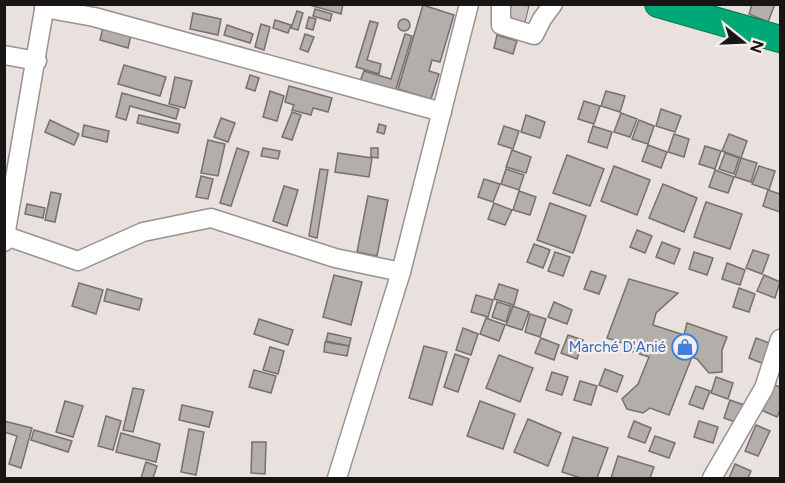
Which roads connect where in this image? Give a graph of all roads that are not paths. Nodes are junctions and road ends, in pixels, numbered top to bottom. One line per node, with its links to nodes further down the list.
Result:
1 (469, 4): 9 (street)
2 (553, 4): 5 (street)
3 (658, 4): 6 (highway)
4 (45, 6): 8 (street); 9 (street)
5 (516, 12)
6 (780, 39)
7 (4, 55): 8 (street)
8 (37, 61): 10 (street)
9 (442, 112): 11 (street)
10 (5, 239): 11 (street)
11 (401, 272): 13 (street)
12 (780, 339): 14 (street)
13 (337, 478)
14 (712, 478)

